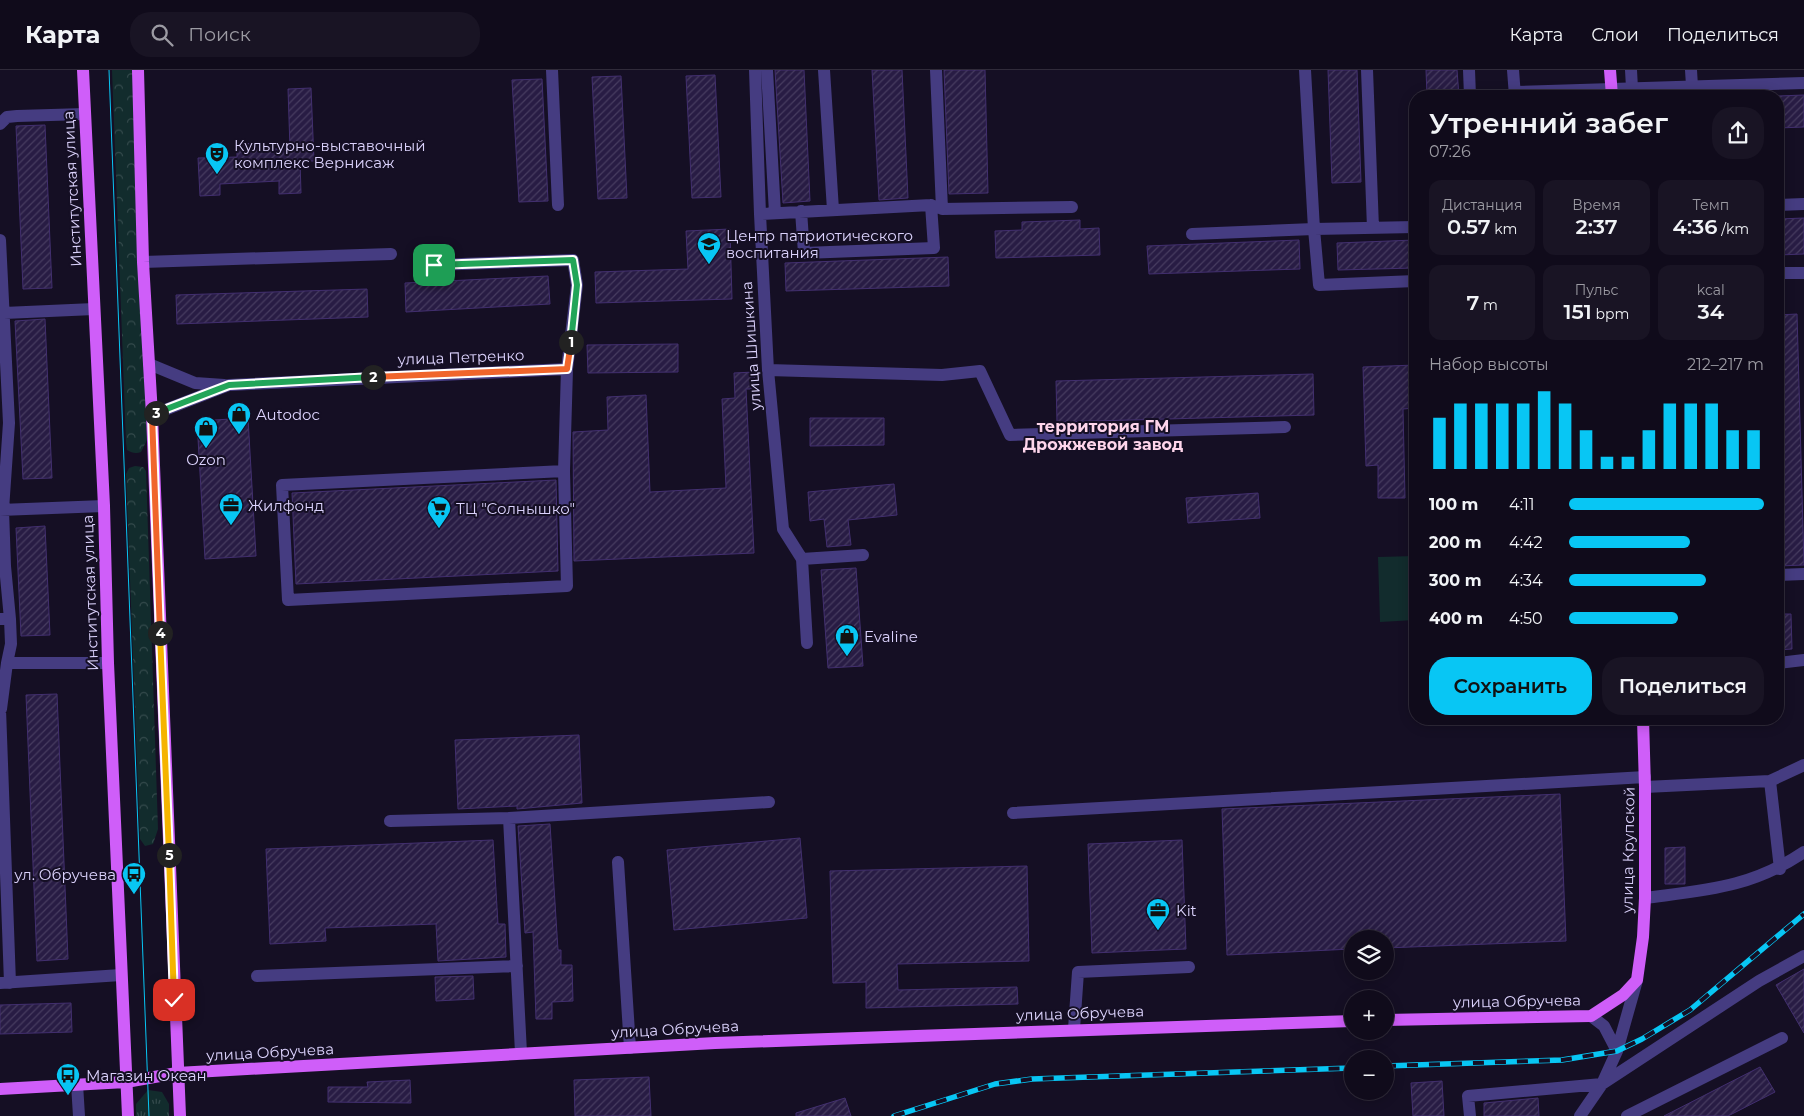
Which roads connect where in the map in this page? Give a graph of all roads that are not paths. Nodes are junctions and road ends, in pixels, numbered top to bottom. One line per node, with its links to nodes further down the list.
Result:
1 (83, 70): 22 (main road, Институтская улица)
2 (138, 70): 39 (main road)
3 (552, 70): 25 (street)
4 (755, 70): 32 (street, улица Шишкина)
5 (767, 70): 31 (street)
6 (824, 70): 29 (street)
7 (936, 70): 27 (street)
8 (1305, 70): 35 (street)
9 (1367, 70): 34 (street)
10 (1469, 70): 18 (street)
11 (1513, 70): 19 (street)
12 (1610, 70): 20 (main road)
13 (1631, 70): 17 (street)
14 (1691, 70): 16 (street)
15 (1804, 83): 16 (street)
16 (1692, 86): 17 (street)
17 (1632, 88): 21 (street)
18 (1470, 90)
19 (1515, 90)
20 (1611, 90)
21 (1624, 90)
22 (85, 114): 23 (street); 44 (main road, Институтская улица)
23 (0, 124)
24 (1804, 204): 26 (street)
25 (558, 205)
26 (1784, 205)
27 (936, 207): 28 (street); 29 (street); 30 (street)
28 (1072, 207)
29 (833, 210): 30 (street)
30 (801, 211): 31 (street)
31 (775, 213): 32 (street)
32 (760, 214): 48 (street, улица Шишкина)
33 (1409, 227): 34 (street)
34 (1373, 228): 35 (street)
35 (1314, 229): 36 (street); 43 (street)
36 (1192, 234)
37 (0, 240): 45 (street)
38 (391, 254): 39 (street)
39 (143, 262): 46 (main road)
40 (434, 265): 47 (street)
41 (1784, 273): 42 (street)
42 (1804, 273)
43 (1409, 281)
44 (94, 309): 45 (street); 54 (main road, Институтская улица)
45 (4, 313): 51 (street)
46 (149, 364): 49 (street); 50 (main road)
47 (567, 369): 49 (street, улица Петренко); 53 (street)
48 (768, 370): 52 (street); 57 (street, улица Шишкина)
49 (229, 385): 50 (street, улица Петренко)
50 (152, 415): 95 (main road)
51 (4, 423): 55 (street)
52 (1284, 427)
53 (564, 471): 53 (street)
54 (104, 506): 55 (street); 66 (main road, Институтская улица)
55 (2, 510): 58 (street)
56 (863, 555): 57 (street)
57 (802, 559): 62 (street)
58 (3, 566): 61 (street)
59 (1804, 574): 60 (street)
60 (1784, 575)
61 (5, 619): 65 (street)
62 (807, 643)
63 (1804, 660): 64 (street)
64 (1784, 662)
65 (7, 663): 66 (street); 67 (street)
66 (108, 663): 83 (main road, Институтская улица)
67 (0, 709): 86 (street)
68 (1642, 725): 71 (main road, улица Крупской)
69 (1804, 765): 70 (street)
70 (1770, 781): 71 (street); 78 (street)
71 (1645, 782): 73 (street); 79 (main road, улица Крупской)
72 (769, 802): 74 (street)
73 (1013, 813)
74 (509, 818): 75 (street); 81 (street)
75 (390, 822)
76 (1804, 852): 78 (street)
77 (618, 862): 92 (street)
78 (1780, 869): 79 (street)
79 (1645, 898): 85 (main road, улица Крупской)
80 (1804, 956): 98 (street)
81 (517, 966): 84 (street); 94 (street)
82 (1189, 967): 90 (street)
83 (121, 975): 86 (street); 96 (main road, Институтская улица)
84 (256, 976)
85 (1637, 980): 87 (main road, улица Обручева); 93 (street)
86 (5, 983)
87 (1591, 1016): 88 (main road, улица Обручева); 93 (street)
88 (1394, 1020)
89 (1344, 1021): 90 (main road, улица Обручева)
90 (1074, 1029): 92 (main road, улица Обручева)
91 (1782, 1038): 105 (street)
92 (630, 1048): 94 (main road, улица Обручева)
93 (1617, 1050): 98 (street)
94 (521, 1053): 95 (main road, улица Обручева)
95 (177, 1073): 96 (main road, улица Обручева); 102 (main road)
96 (126, 1082): 97 (main road, улица Обручева); 101 (main road, Институтская улица)
97 (77, 1084): 99 (main road, улица Обручева); 100 (street)
98 (1602, 1084): 103 (street); 104 (street)
99 (0, 1089)
100 (79, 1116)
101 (128, 1116)
102 (180, 1116)
103 (1470, 1116)
104 (1580, 1116)
105 (1627, 1116)

